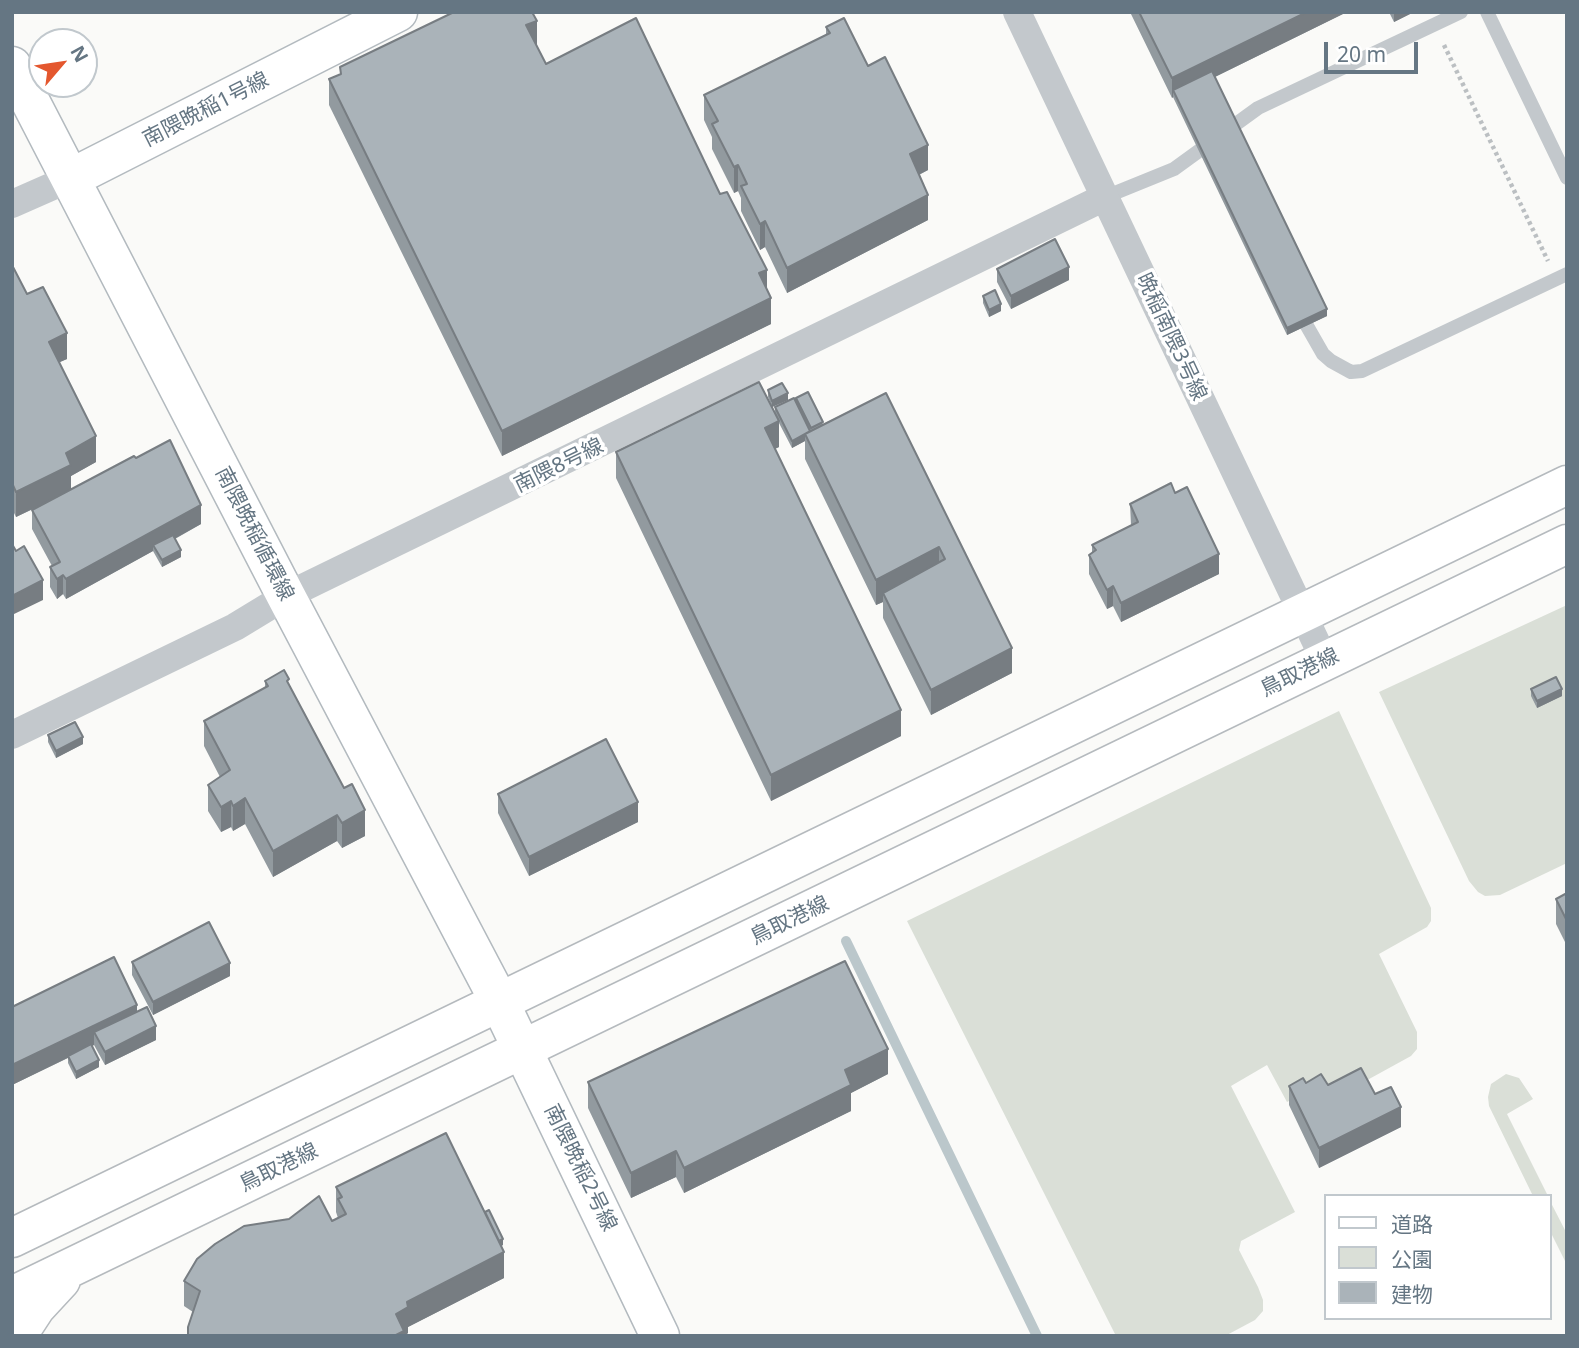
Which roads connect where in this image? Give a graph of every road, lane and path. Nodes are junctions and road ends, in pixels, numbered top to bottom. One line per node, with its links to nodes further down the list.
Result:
1 (398, 12): 7 (main road, 南隈晩稲1号線)
2 (1017, 12): 9 (street, 晩稲南隈3号線)
3 (1461, 12): 5 (lane)
4 (1487, 12): 8 (lane)
5 (1434, 25): 9 (lane); 11 (path)
6 (12, 65): 7 (main road, 南隈晩稲循環線)
7 (71, 178): 10 (street, 南隈晩稲1号線); 15 (main road, 南隈晩稲循環線)
8 (1567, 178)
9 (1105, 197): 15 (street, 南隈8号線); 16 (street, 晩稲南隈3号線)
10 (12, 204)
11 (1562, 277): 12 (lane)
12 (1307, 326)
13 (1567, 485): 16 (main road)
14 (1567, 544): 17 (main road, 鳥取港線)
15 (286, 597): 18 (street, 南隈8号線); 19 (main road, 南隈晩稲循環線)
16 (1302, 613): 17 (street, 晩稲南隈3号線); 19 (main road)
17 (1325, 661): 20 (main road, 鳥取港線)
18 (12, 735)
19 (499, 1001): 20 (main road, 南隈晩稲2号線); 21 (main road)
20 (524, 1050): 24 (main road, 鳥取港線); 27 (main road, 南隈晩稲2号線)
21 (50, 1220): 22 (main road); 23 (main road)
22 (12, 1222)
23 (12, 1238)
24 (72, 1267): 25 (main road, 鳥取港線); 26 (main road)
25 (12, 1296)
26 (17, 1336)
27 (660, 1336)

